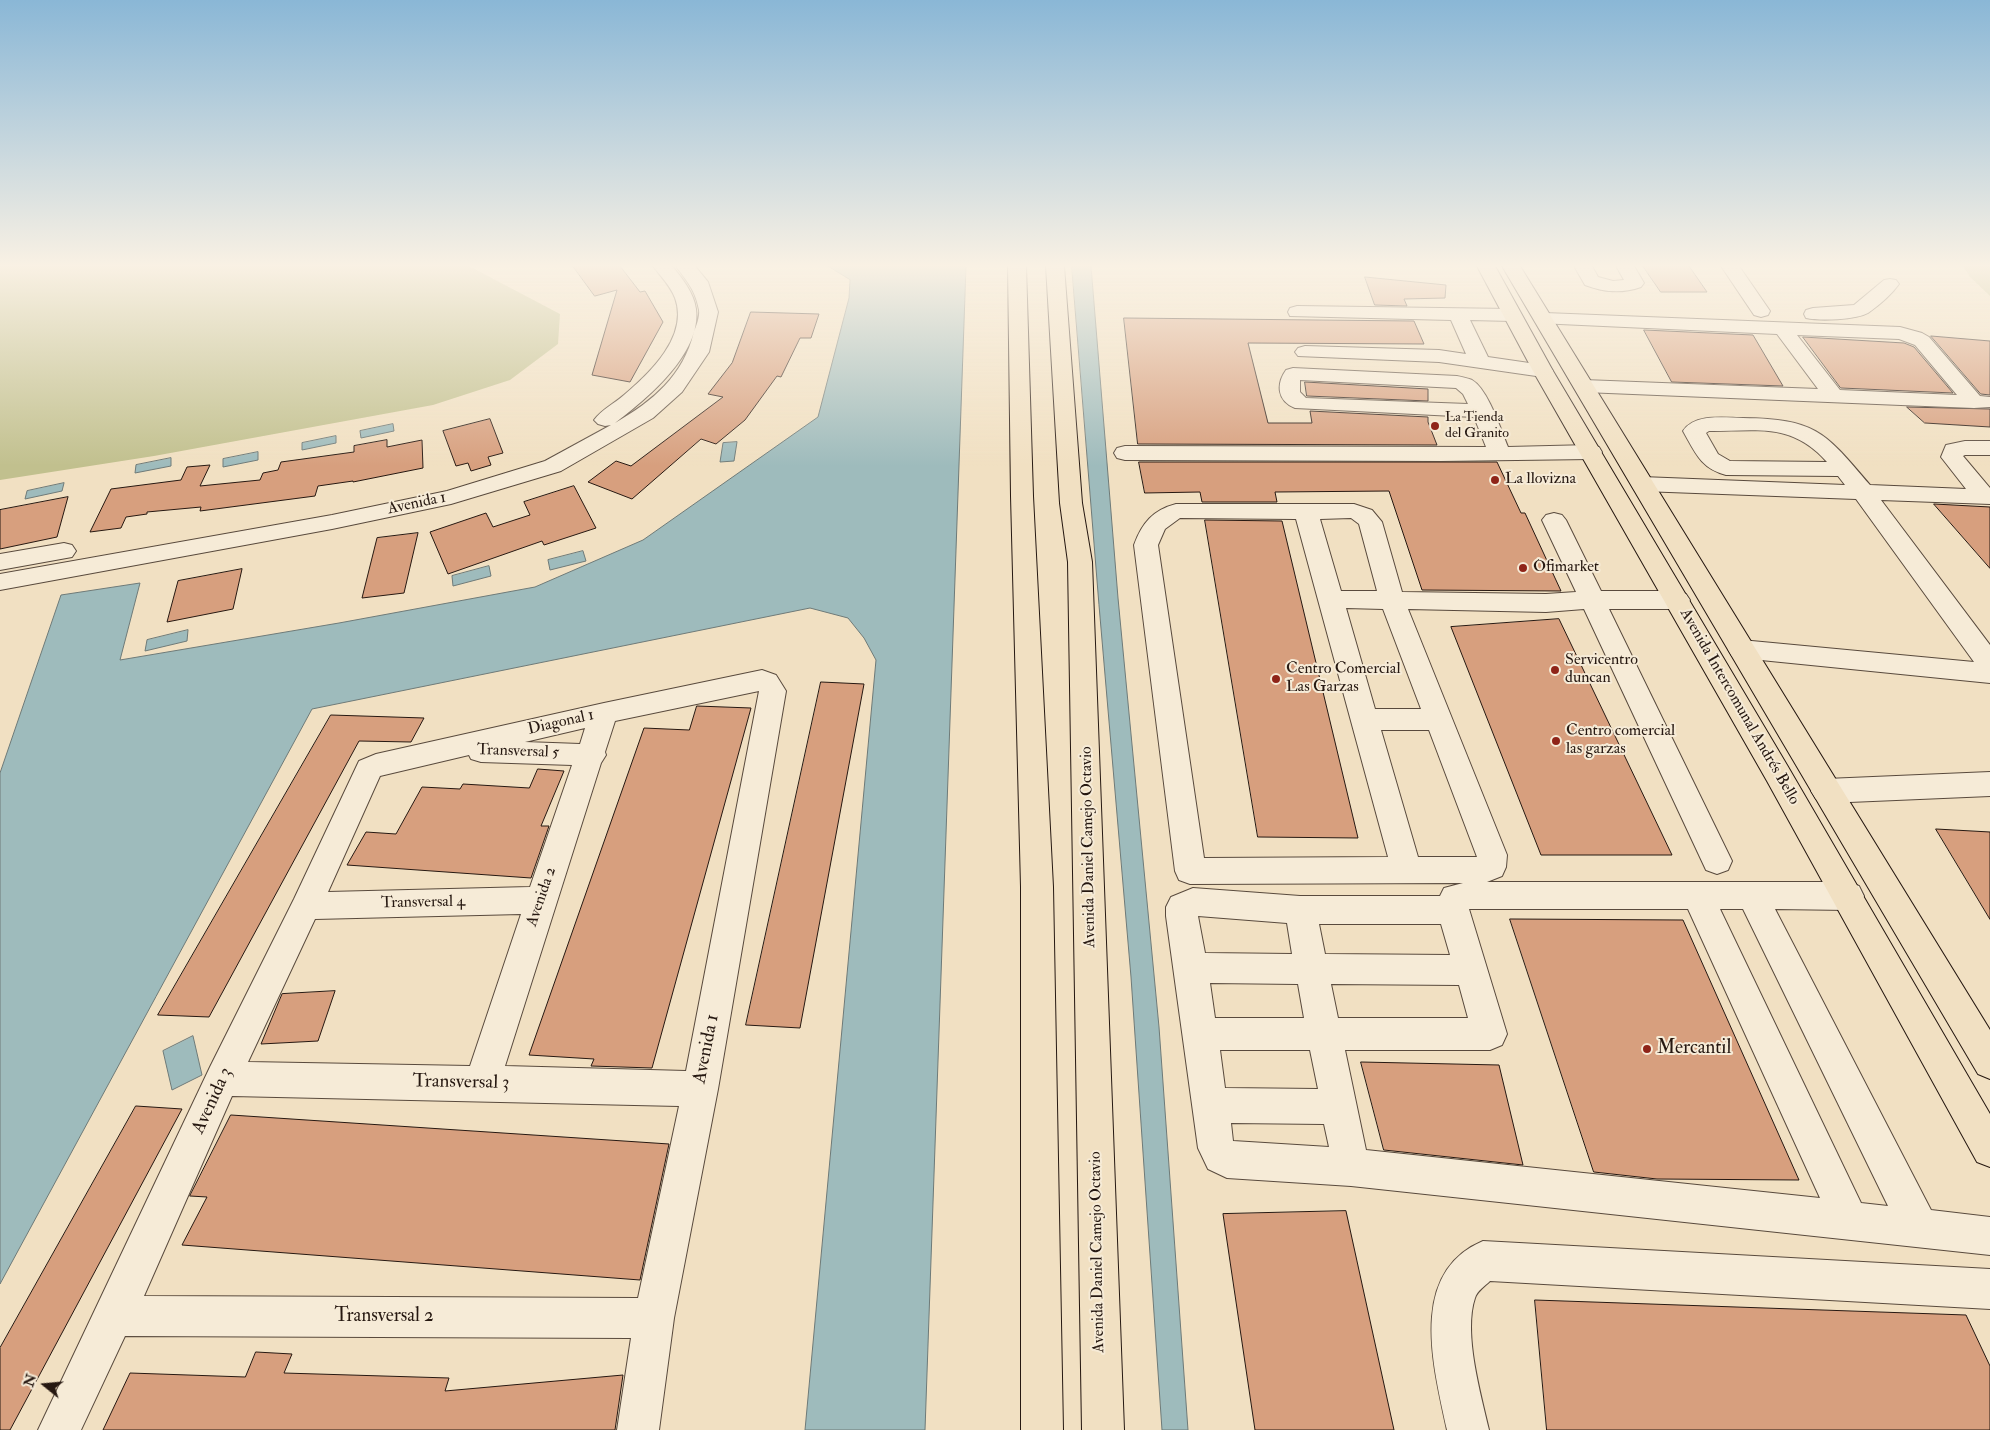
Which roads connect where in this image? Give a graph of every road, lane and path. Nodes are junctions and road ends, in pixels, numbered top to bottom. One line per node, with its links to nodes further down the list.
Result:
1 (682, 333): 30 (street, Avenida 1)
2 (704, 333): 30 (street, Avenida 1)
3 (1019, 333): 79 (main road)
4 (1060, 333): 80 (main road, Avenida Daniel Camejo Octavio)
5 (1416, 333): 12 (street)
6 (1432, 333): 12 (street)
7 (1467, 333): 14 (street)
8 (1535, 333): 15 (main road, Avenida Intercomunal Andrés Bello)
9 (1545, 333): 16 (main road, Avenida Intercomunal Andrés Bello)
10 (1787, 333): 17 (street)
11 (1892, 333): 18 (street)
12 (1429, 335): 13 (street); 14 (street)
13 (1305, 352)
14 (1480, 362): 15 (street)
15 (1543, 371): 21 (main road, Avenida Intercomunal Andrés Bello)
16 (1584, 386): 17 (street); 25 (main road, Avenida Intercomunal Andrés Bello)
17 (1834, 396): 18 (street)
18 (1982, 402)
19 (1481, 411): 19 (street); 23 (street)
20 (1990, 448): 27 (street)
21 (1591, 452): 23 (street); 36 (main road, Avenida Intercomunal Andrés Bello)
22 (1126, 453): 23 (street)
23 (1500, 453)
24 (1844, 469): 24 (street); 26 (street)
25 (1642, 484): 26 (street); 37 (main road, Avenida Intercomunal Andrés Bello)
26 (1864, 492): 27 (street); 38 (street)
27 (1988, 497)
28 (1306, 512): 33 (street); 34 (street); 50 (street)
29 (1554, 520): 35 (street)
30 (129, 549): 31 (street, Avenida 1); 32 (street, Avenida 1)
31 (0, 562)
32 (0, 582)
33 (1330, 599): 34 (street); 42 (street)
34 (1392, 600): 35 (street); 43 (street)
35 (1592, 600): 36 (street); 49 (street)
36 (1677, 600): 53 (main road, Avenida Intercomunal Andrés Bello)
37 (1741, 649): 39 (street); 48 (main road, Avenida Intercomunal Andrés Bello)
38 (1990, 664)
39 (1990, 673)
40 (756, 680): 41 (street, Diagonal 1); 66 (street, Avenida 1)
41 (604, 713): 44 (street, Diagonal 1); 45 (street, Avenida 2)
42 (1364, 719): 43 (street); 50 (street)
43 (1440, 720): 50 (street)
44 (444, 749): 45 (street, Transversal 5); 46 (street, Diagonal 1)
45 (592, 755): 54 (street, Avenida 2)
46 (368, 771): 55 (street, Avenida 3)
47 (1990, 784): 48 (street)
48 (1826, 791): 63 (main road, Avenida Intercomunal Andrés Bello)
49 (1717, 861)
50 (1407, 871)
51 (1698, 896): 52 (street); 57 (street); 71 (street)
52 (1752, 896): 53 (street); 72 (street)
53 (1848, 896): 69 (main road, Avenida Intercomunal Andrés Bello)
54 (540, 900): 55 (street, Transversal 4); 65 (street, Avenida 2)
55 (306, 906): 64 (street, Avenida 3)
56 (1300, 910): 57 (street); 58 (street); 59 (street)
57 (1453, 910): 60 (street)
58 (1191, 968): 59 (street); 61 (street)
59 (1312, 969): 60 (street); 62 (street)
60 (1470, 970): 62 (street)
61 (1201, 1034): 62 (street); 67 (street)
62 (1325, 1034): 68 (street)
63 (1990, 1062)
64 (222, 1079): 65 (street, Transversal 3); 75 (street, Avenida 3)
65 (482, 1083): 66 (street, Transversal 3)
66 (700, 1088): 76 (street, Avenida 1)
67 (1211, 1105): 68 (street); 70 (street)
68 (1339, 1107): 70 (street)
69 (1990, 1149)
70 (1351, 1167): 71 (street)
71 (1850, 1221): 72 (street)
72 (1919, 1228): 73 (street)
73 (1990, 1236)
74 (1990, 1289): 81 (street)
75 (114, 1316): 76 (street, Transversal 2); 77 (street, Avenida 3)
76 (654, 1318): 78 (street, Avenida 1)
77 (59, 1430)
78 (638, 1430)
79 (1042, 1430)
80 (1103, 1430)
81 (1468, 1430)

